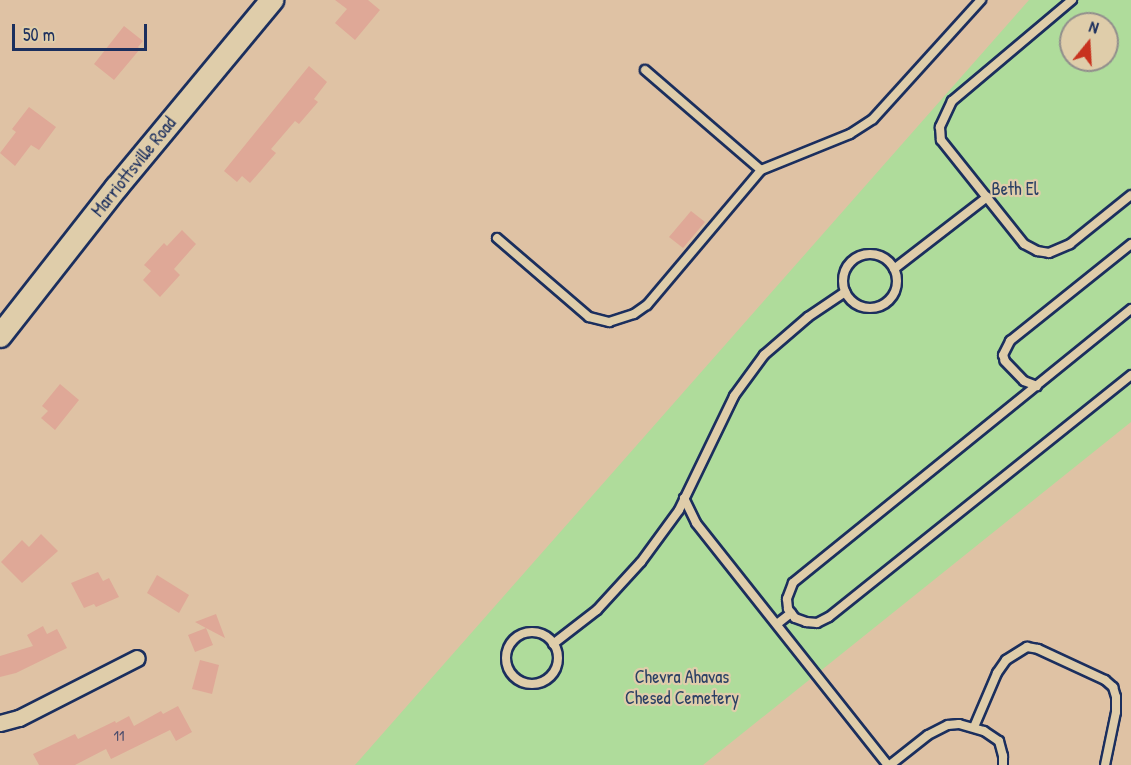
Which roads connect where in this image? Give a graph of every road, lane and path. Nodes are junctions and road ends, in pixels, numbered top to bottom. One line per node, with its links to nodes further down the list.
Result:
1 (272, 0): 13 (main road, Marriottsville Road)
2 (981, 0): 5 (lane)
3 (1072, 0): 7 (lane)
4 (645, 70): 5 (lane)
5 (761, 170): 8 (lane)
6 (1131, 195): 7 (lane)
7 (987, 197): 10 (lane)
8 (497, 238)
9 (1131, 244): 15 (lane)
10 (894, 269): 11 (lane); 11 (lane)
11 (845, 292): 16 (lane)
12 (1131, 309): 15 (lane)
13 (0, 336)
14 (1131, 375): 17 (lane)
15 (1037, 386): 17 (lane)
16 (684, 498): 18 (lane); 19 (lane)
17 (791, 613): 18 (lane)
18 (777, 624): 23 (lane)
19 (553, 644): 19 (lane)
20 (137, 658): 21 (street)
21 (0, 723)
22 (974, 727): 23 (lane); 24 (lane); 25 (lane)
23 (889, 765)
24 (1003, 765)
25 (1105, 765)

